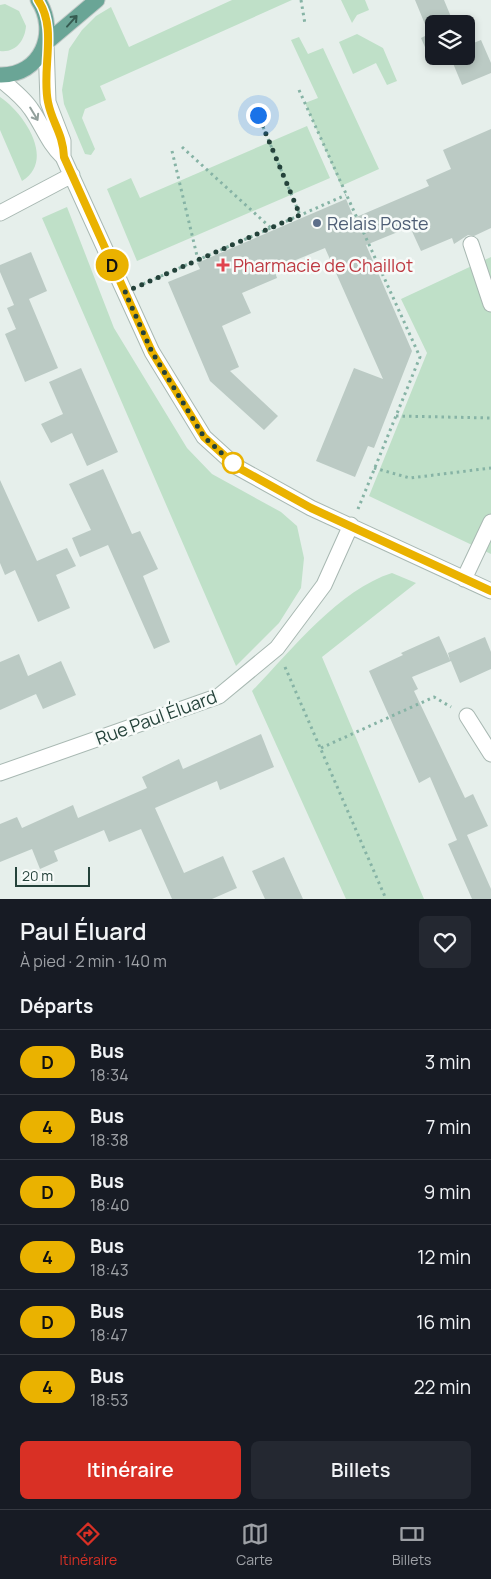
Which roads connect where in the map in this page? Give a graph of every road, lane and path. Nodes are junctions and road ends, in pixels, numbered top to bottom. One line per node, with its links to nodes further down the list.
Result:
1 (38, 0): 5 (main road)
2 (97, 0): 5 (main road, one-way to 2)
3 (301, 0): 4 (path)
4 (305, 24)
5 (46, 43): 6 (main road); 12 (street)
6 (0, 75)
7 (0, 79): 12 (street, one-way to 12)
8 (299, 90): 14 (path)
9 (258, 115): 16 (path)
10 (182, 147): 17 (path)
11 (172, 151): 19 (path)
12 (64, 157): 13 (street)
13 (72, 175): 15 (street); 20 (street)
14 (346, 195): 16 (path); 22 (path)
15 (0, 212)
16 (300, 215): 17 (path)
17 (271, 228): 19 (path)
18 (471, 244): 21 (street)
19 (198, 260): 20 (path)
20 (125, 292): 27 (street)
21 (491, 304)
22 (396, 416): 23 (path); 24 (path)
23 (491, 418)
24 (374, 468): 25 (path); 27 (path)
25 (491, 468)
26 (491, 522): 28 (street)
27 (351, 525): 28 (street); 30 (street, Rue Paul Éluard)
28 (464, 579): 29 (street)
29 (491, 591)
30 (277, 648): 32 (path); 34 (street, Rue Paul Éluard)
31 (467, 716): 32 (path); 33 (street)
32 (320, 748): 35 (path)
33 (491, 754)
34 (0, 773)
35 (386, 899)

